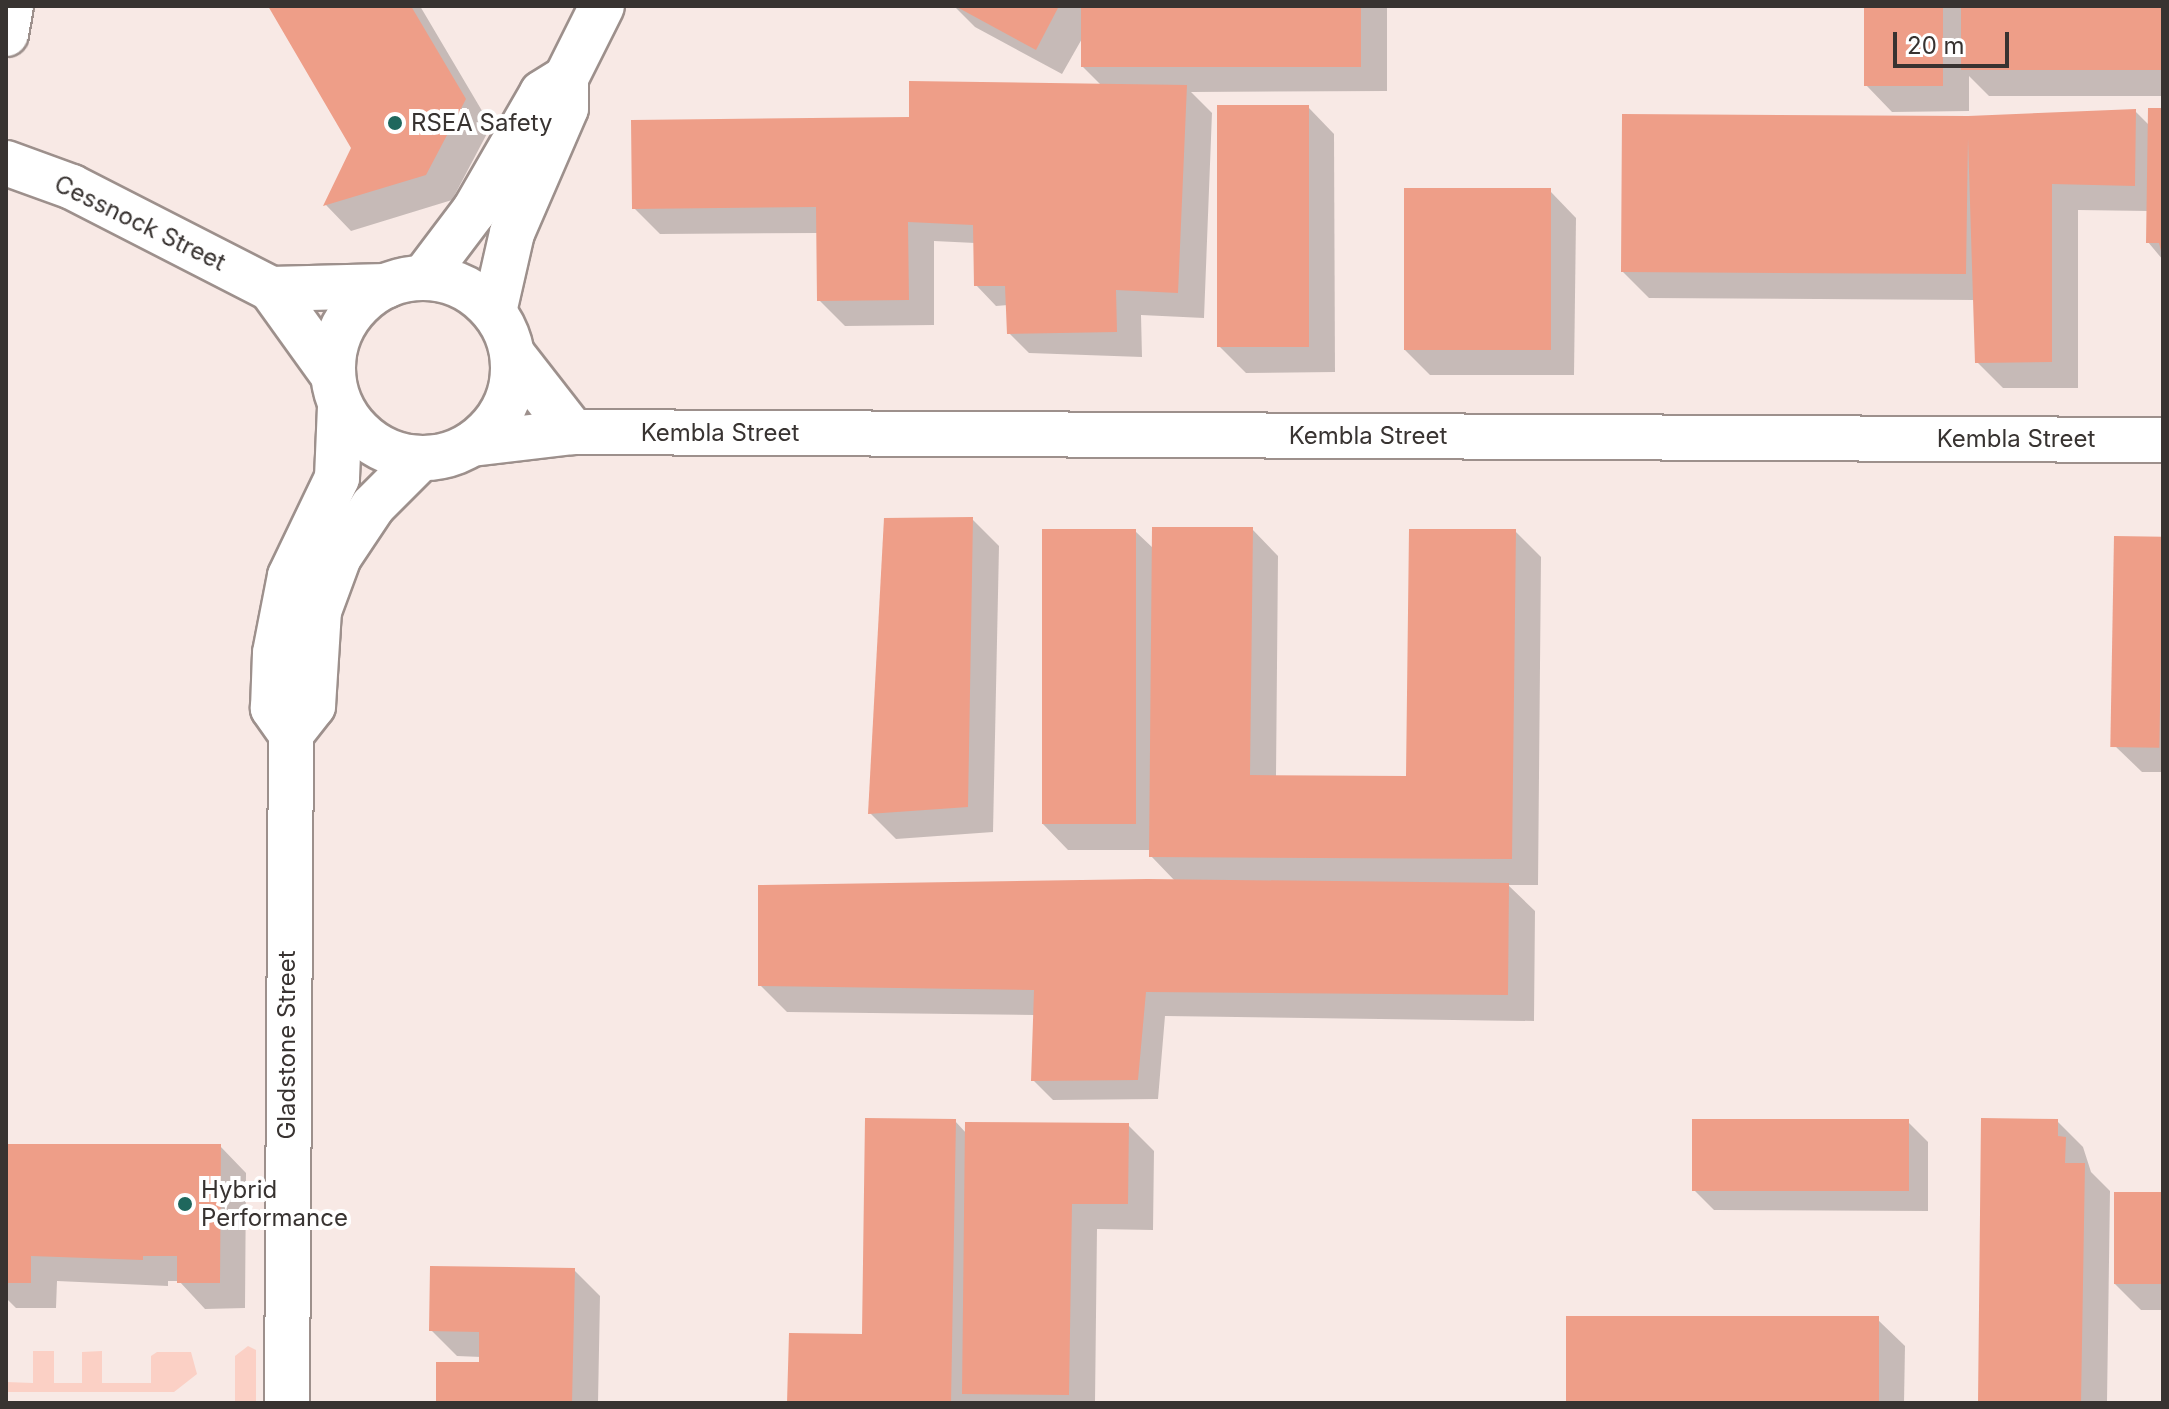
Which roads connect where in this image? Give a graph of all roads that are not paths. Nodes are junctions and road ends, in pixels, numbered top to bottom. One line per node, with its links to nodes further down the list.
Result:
1 (11, 6): 3 (street)
2 (602, 6): 4 (street, Gladstone Street)
3 (6, 34)
4 (566, 78): 6 (street, Gladstone Street); 8 (street, Gladstone Street)
5 (6, 163): 7 (street, Cessnock Street)
6 (405, 282): 7 (street, Cessnock Street); 8 (street); 10 (street, Gladstone Street)
7 (271, 289): 10 (street, Cessnock Street)
8 (494, 312): 9 (street)
9 (513, 355): 11 (street); 13 (street)
10 (336, 390): 14 (street); 15 (street, Gladstone Street)
11 (573, 432): 12 (street, Kembla Street); 13 (street, Kembla Street)
12 (2163, 440)
13 (472, 444): 14 (street)
14 (420, 459): 15 (street)
15 (291, 734): 16 (street, Gladstone Street)
16 (287, 1403)

